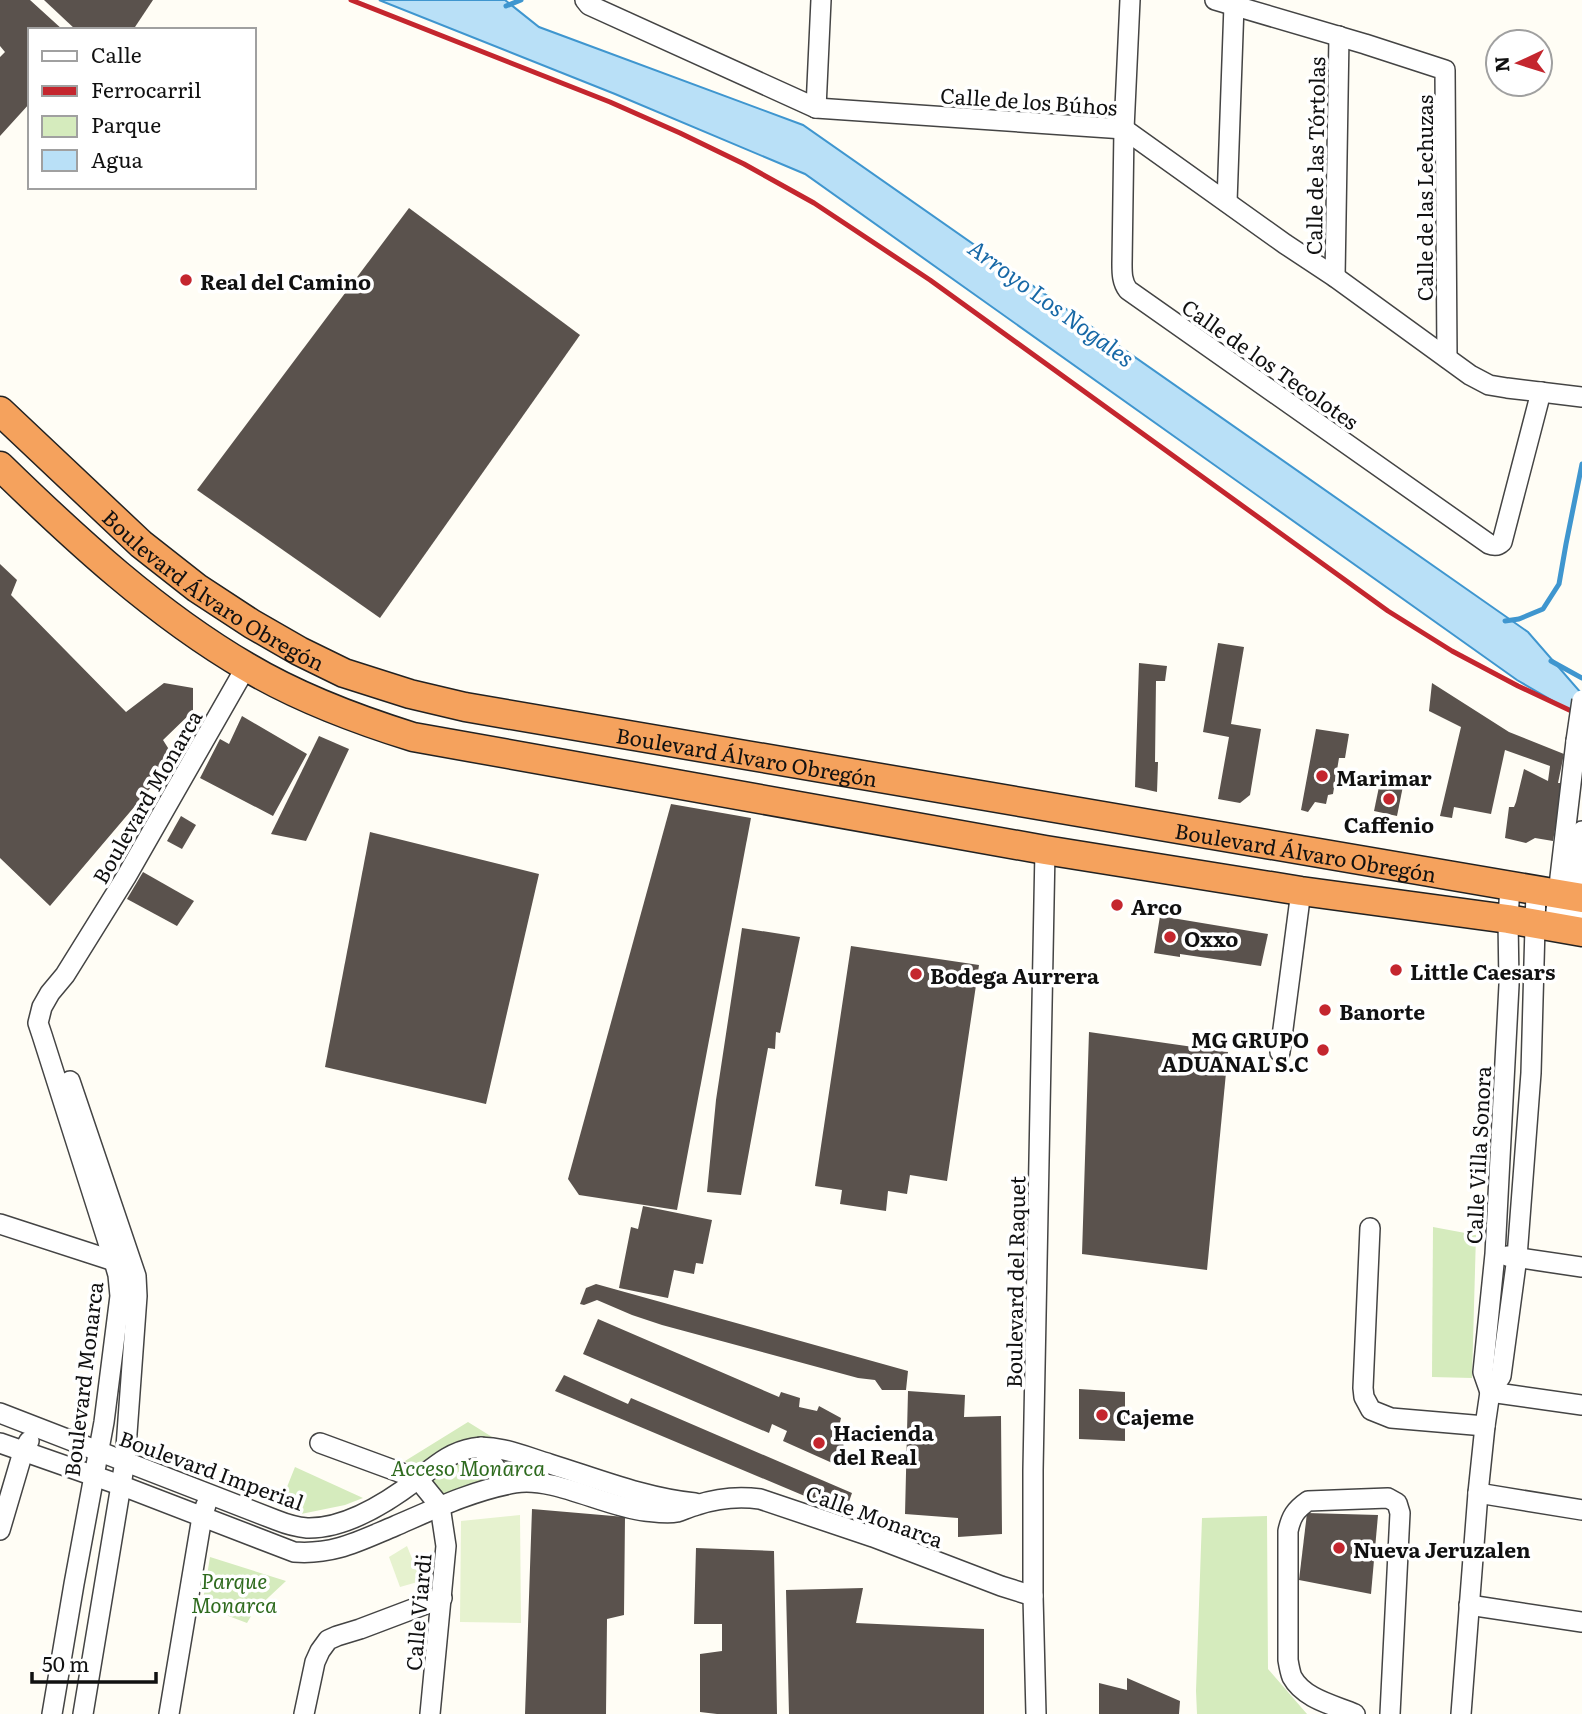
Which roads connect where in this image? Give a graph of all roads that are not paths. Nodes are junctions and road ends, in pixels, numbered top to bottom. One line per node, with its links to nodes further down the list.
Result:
1 (585, 0): 7 (street, Calle de los Búhos)
2 (821, 0): 7 (street)
3 (1130, 0): 8 (street, Calle de los Tecolotes)
4 (1214, 0): 5 (street, Calle de las Lechuzas)
5 (1234, 5): 6 (street, Calle de las Lechuzas); 9 (street)
6 (1339, 36): 10 (street, Calle de las Tórtolas); 11 (street, Calle de las Lechuzas)
7 (816, 108): 8 (street, Calle de los Búhos)
8 (1124, 129): 9 (street, Calle de los Búhos); 12 (street, Calle de los Tecolotes)
9 (1227, 202): 10 (street, Calle de los Búhos)
10 (1335, 277): 11 (street, Calle de los Búhos)
11 (1447, 358): 12 (street, Calle de los Búhos)
12 (1541, 392): 13 (street, Calle de los Búhos)
13 (1582, 397)
14 (0, 411): 21 (highway, Boulevard Álvaro Obregón)
15 (0, 466): 16 (highway, Boulevard Álvaro Obregón)
16 (246, 667): 19 (highway, Boulevard Álvaro Obregón); 23 (street, Boulevard Monarca)
17 (1582, 700): 21 (street, bridge)
18 (1582, 831): 21 (street)
19 (1045, 850): 20 (highway, Boulevard Álvaro Obregón); 52 (street, Boulevard del Raquet)
20 (1301, 891): 22 (highway, Boulevard Álvaro Obregón); 24 (street)
21 (1552, 893): 22 (street); 22 (street); 22 (street)
22 (1550, 927): 27 (street, Calle Villa Sonora); 28 (street, Calle Villa Sonora)
23 (60, 982): 29 (street, Boulevard Monarca); 40 (street, Boulevard Monarca)
24 (1280, 1052)
25 (0, 1224): 29 (street)
26 (1370, 1228): 35 (street)
27 (1494, 1254): 28 (street); 31 (street, Calle Villa Sonora)
28 (1517, 1256): 30 (street); 31 (street, Calle Villa Sonora)
29 (114, 1261): 39 (street, Boulevard Monarca)
30 (1582, 1267)
31 (1490, 1392): 32 (street); 35 (street, Calle Villa Sonora)
32 (1582, 1405)
33 (0, 1413): 34 (street, Boulevard Imperial)
34 (28, 1424): 38 (street); 39 (street, Boulevard Imperial)
35 (1485, 1426): 46 (street, Calle Villa Sonora)
36 (320, 1443): 42 (street)
37 (481, 1447): 42 (street, Boulevard Imperial); 43 (street); 47 (street, Boulevard Imperial)
38 (7, 1449): 41 (street); 51 (street)
39 (98, 1451): 40 (street, Boulevard Imperial); 41 (street, Boulevard Monarca)
40 (125, 1461): 44 (street, Boulevard Monarca); 45 (street, Boulevard Imperial)
41 (93, 1476): 44 (street); 56 (street, Boulevard Monarca)
42 (418, 1479): 45 (street, Boulevard Imperial); 48 (street)
43 (507, 1484): 47 (street); 48 (street)
44 (120, 1485): 50 (street); 57 (street, Boulevard Monarca)
45 (209, 1493): 50 (street)
46 (1478, 1493): 49 (street); 54 (street, Calle Villa Sonora)
47 (699, 1504): 52 (street, Calle Monarca)
48 (440, 1506): 50 (street); 53 (street, Calle Viardi)
49 (1582, 1510)
50 (202, 1517): 58 (street)
51 (0, 1530)
52 (1033, 1596): 61 (street, Boulevard del Raquet)
53 (442, 1598): 59 (street); 60 (street, Calle Viardi)
54 (1469, 1605): 55 (street); 64 (street, Calle Villa Sonora)
55 (1582, 1622)
56 (52, 1714)
57 (83, 1714)
58 (169, 1714)
59 (304, 1714)
60 (430, 1714)
61 (1036, 1714)
62 (1355, 1714): 63 (street)
63 (1390, 1714)
64 (1461, 1714)

